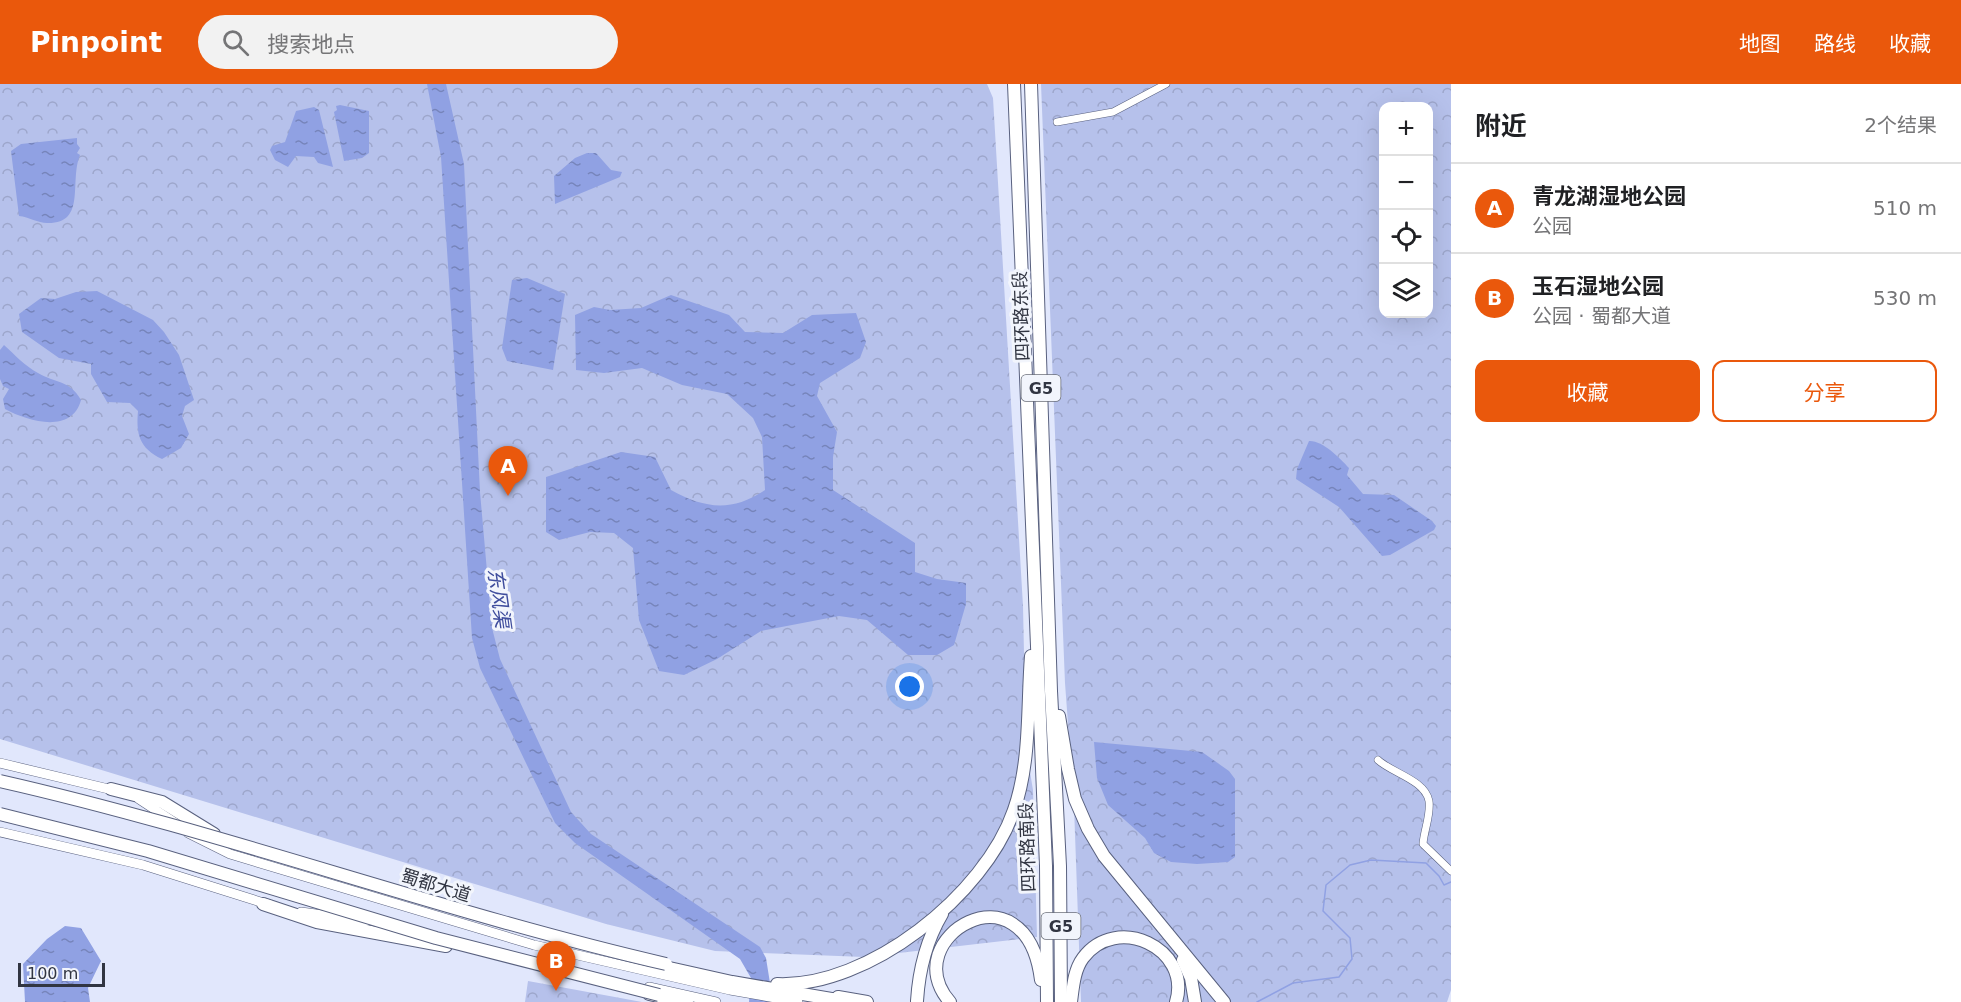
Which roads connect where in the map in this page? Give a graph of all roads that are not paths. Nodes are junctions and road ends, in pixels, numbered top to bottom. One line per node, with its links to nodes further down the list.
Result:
1 (1014, 84): 5 (highway, 四环路东段 / G5)
2 (1031, 84): 5 (highway, 四环路东段 / G5)
3 (1166, 84): 4 (street)
4 (1057, 122)
5 (1042, 598): 6 (highway, 四环路东段 / G5); 6 (highway)
6 (1044, 691): 14 (highway); 16 (highway); 17 (highway, 四环路南段 / G5); 18 (highway, 四环路南段 / G5)
7 (1378, 760): 13 (street)
8 (0, 763): 10 (main road)
9 (0, 781): 26 (highway, 蜀都大道, bridge)
10 (111, 789): 19 (highway)
11 (0, 814): 23 (highway, bridge)
12 (0, 832): 15 (main road)
13 (1450, 871)
14 (954, 898): 20 (highway); 21 (highway)
15 (263, 903): 22 (highway); 24 (main road)
16 (1178, 947): 33 (highway); 34 (highway)
17 (1044, 982): 27 (highway); 28 (highway); 29 (highway, 四环路南段 / G5)
18 (1067, 983): 30 (highway, 四环路南段 / G5); 31 (highway); 32 (highway)
19 (731, 986): 20 (highway); 20 (main road)
20 (798, 995): 25 (highway)
21 (917, 1000)
22 (687, 1002)
23 (693, 1002)
24 (716, 1002)
25 (849, 1002)
26 (867, 1002)
27 (950, 1002)
28 (1041, 1002)
29 (1047, 1002)
30 (1061, 1002)
31 (1071, 1002)
32 (1176, 1002)
33 (1195, 1002)
34 (1224, 1002)

